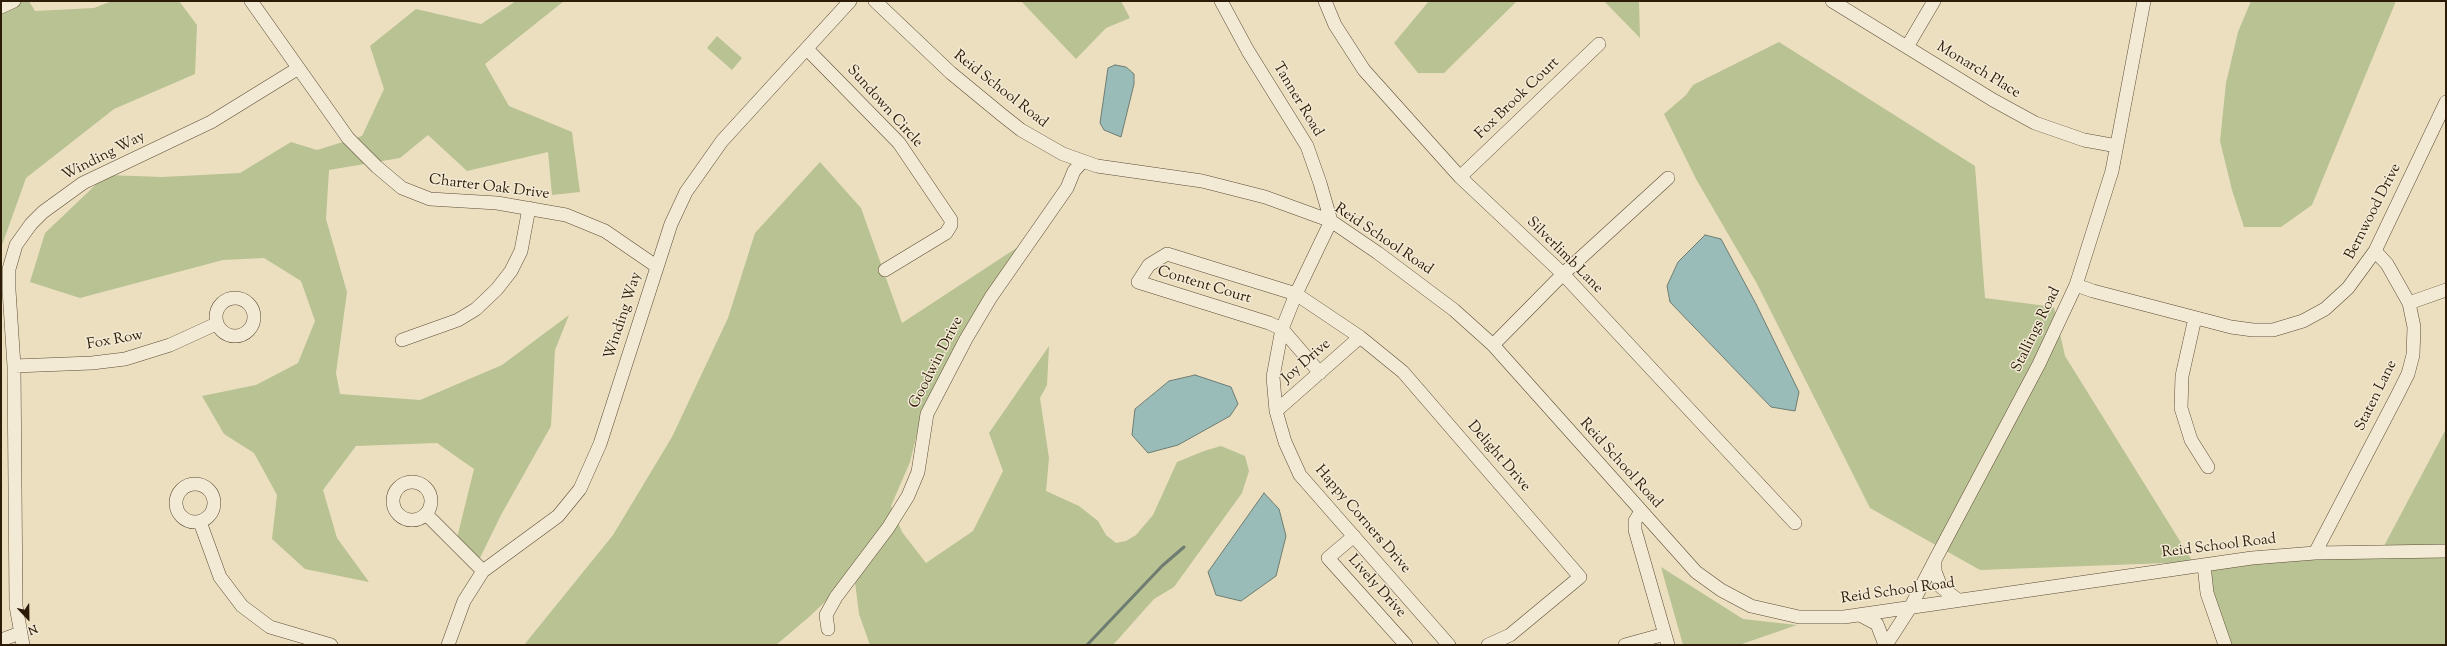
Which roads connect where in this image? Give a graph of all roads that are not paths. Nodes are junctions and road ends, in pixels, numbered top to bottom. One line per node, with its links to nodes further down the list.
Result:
1 (14, 1): 10 (street)
2 (250, 1): 14 (street, Charter Oak Drive)
3 (850, 1): 13 (street, Winding Way)
4 (876, 1): 17 (street, Reid School Road)
5 (1221, 1): 21 (street, Tanner Road)
6 (1325, 1): 18 (street, Silverlimb Lane)
7 (1832, 1): 12 (street, Monarch Place)
8 (1934, 1): 12 (street)
9 (2144, 1): 16 (street, Stallings Road)
10 (1, 7)
11 (1599, 44): 18 (street, Fox Brook Court)
12 (1907, 47): 16 (street, Monarch Place)
13 (808, 48): 23 (street, Winding Way); 24 (street, Sundown Circle)
14 (297, 69): 20 (street, Charter Oak Drive); 36 (street, Winding Way)
15 (2446, 103): 22 (street, Bernwood Drive)
16 (2117, 146): 26 (street, Stallings Road)
17 (1082, 162): 21 (street, Reid School Road); 53 (street, Goodwin Drive)
18 (1460, 177): 25 (street, Silverlimb Lane)
19 (1668, 178): 25 (street)
20 (529, 208): 23 (street, Charter Oak Drive); 34 (street)
21 (1331, 221): 28 (street, Happy Corners Drive); 35 (street, Reid School Road)
22 (2375, 251): 29 (street, Staten Lane); 30 (street, Bernwood Drive)
23 (656, 266): 49 (street, Winding Way)
24 (885, 270)
25 (1563, 274): 35 (street); 43 (street, Silverlimb Lane)
26 (2076, 285): 30 (street, Bernwood Drive); 47 (street, Stallings Road)
27 (2446, 290): 29 (street)
28 (1296, 294): 32 (street, Happy Corners Drive); 32 (street, Content Court); 33 (street, Delight Drive)
29 (2409, 303): 46 (street, Staten Lane)
30 (2195, 318): 39 (street)
31 (216, 324): 36 (street, Fox Row)
32 (1282, 329): 37 (street, Content Court); 38 (street, Happy Corners Drive)
33 (1360, 338): 37 (street, Joy Drive); 61 (street, Delight Drive)
34 (402, 340)
35 (1493, 345): 40 (street, Reid School Road)
36 (14, 366): 54 (street, Winding Way)
37 (1320, 372): 38 (street, Joy Drive)
38 (1276, 411): 44 (street, Happy Corners Drive)
39 (2208, 467)
40 (1641, 512): 52 (street, Reid School Road); 55 (street)
41 (426, 514): 49 (street)
42 (200, 522): 57 (street)
43 (1796, 523)
44 (1354, 536): 59 (street, Lively Drive); 60 (street, Happy Corners Drive)
45 (2446, 551): 46 (street, Reid School Road)
46 (2315, 553): 48 (street, Reid School Road)
47 (1935, 560): 50 (street); 51 (street, Stallings Road)
48 (2204, 565): 50 (street, Reid School Road); 64 (street)
49 (483, 571): 58 (street, Winding Way)
50 (1958, 600): 51 (street, Reid School Road)
51 (1910, 608): 52 (street, Reid School Road); 63 (street, Stallings Road)
52 (1860, 615): 63 (street)
53 (828, 629)
54 (21, 639): 56 (street)
55 (1667, 639): 62 (street)
56 (1, 640)
57 (331, 645)
58 (448, 645)
59 (1406, 645)
60 (1449, 645)
61 (1488, 645)
62 (1625, 645)
63 (1886, 645)
64 (2224, 645)

